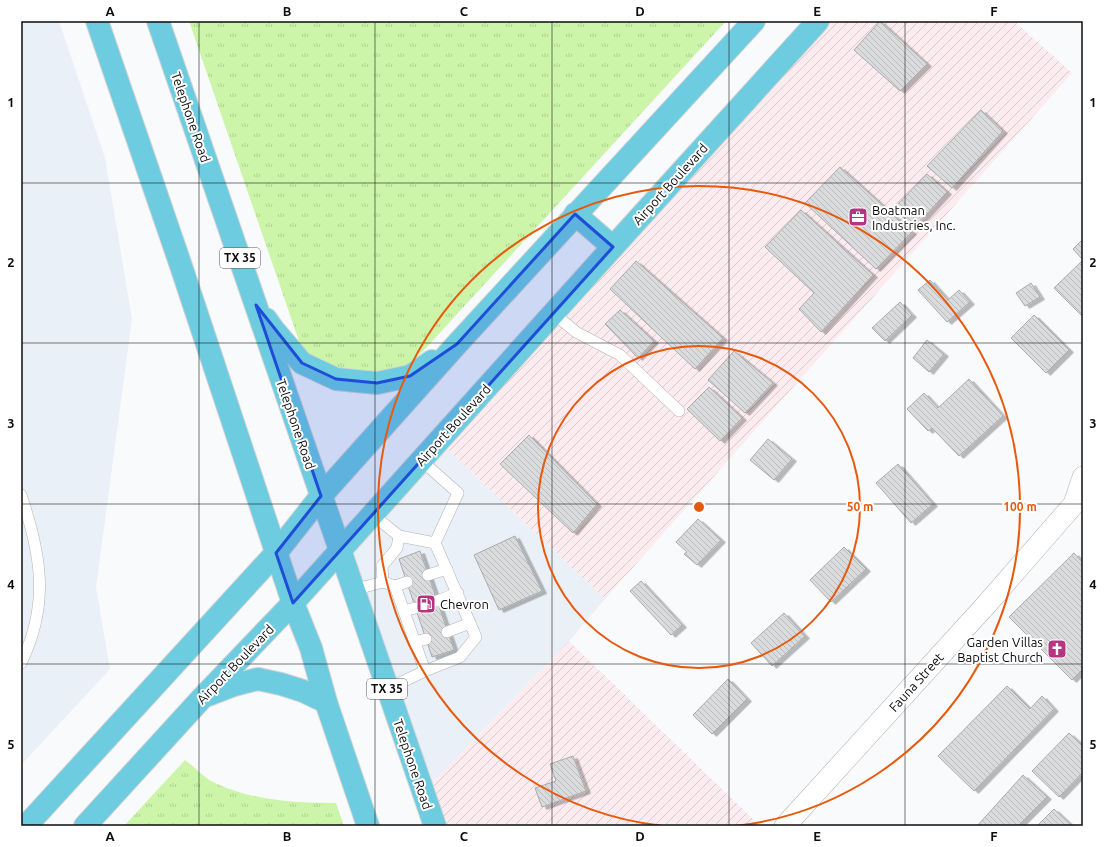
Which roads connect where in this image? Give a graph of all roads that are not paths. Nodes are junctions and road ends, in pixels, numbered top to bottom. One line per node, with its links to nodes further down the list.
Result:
1 (97, 21): 19 (main road)
2 (158, 21): 7 (main road, Telephone Road / TX 35)
3 (754, 21): 5 (main road)
4 (818, 21): 6 (main road, Airport Boulevard)
5 (575, 214): 6 (main road); 9 (main road)
6 (613, 247): 8 (main road, Airport Boulevard)
7 (256, 305): 9 (main road); 14 (main road, Telephone Road / TX 35)
8 (553, 314): 10 (lane); 11 (main road, Airport Boulevard)
9 (457, 344): 14 (main road)
10 (679, 411)
11 (422, 461): 15 (main road, Airport Boulevard); 17 (lane)
12 (1083, 477): 42 (street, Fauna Street)
13 (21, 495): 33 (lane)
14 (320, 496): 18 (main road, Telephone Road / TX 35); 19 (main road)
15 (374, 515): 16 (lane); 18 (main road, Airport Boulevard)
16 (399, 536): 17 (lane); 22 (lane)
17 (436, 543): 20 (lane)
18 (340, 552): 25 (main road, Telephone Road / TX 35); 28 (main road, Airport Boulevard)
19 (276, 553): 28 (main road); 38 (main road)
20 (447, 569): 21 (lane); 26 (lane)
21 (428, 575)
22 (383, 582): 24 (lane); 25 (lane)
23 (407, 582): 24 (lane)
24 (395, 586): 30 (lane)
25 (353, 590): 35 (main road, Telephone Road / TX 35)
26 (458, 594): 27 (lane); 31 (lane)
27 (437, 601)
28 (293, 603): 36 (main road, Airport Boulevard); 37 (main road)
29 (415, 608): 30 (lane)
30 (404, 611): 34 (lane)
31 (470, 623): 32 (lane); 34 (lane)
32 (447, 632)
33 (21, 663)
34 (425, 671): 35 (lane)
35 (387, 689): 41 (main road, Telephone Road / TX 35)
36 (202, 698): 37 (main road); 39 (main road, Airport Boulevard)
37 (326, 702): 40 (main road)
38 (26, 826)
39 (85, 826)
40 (368, 826)
41 (435, 826)
42 (785, 826)

